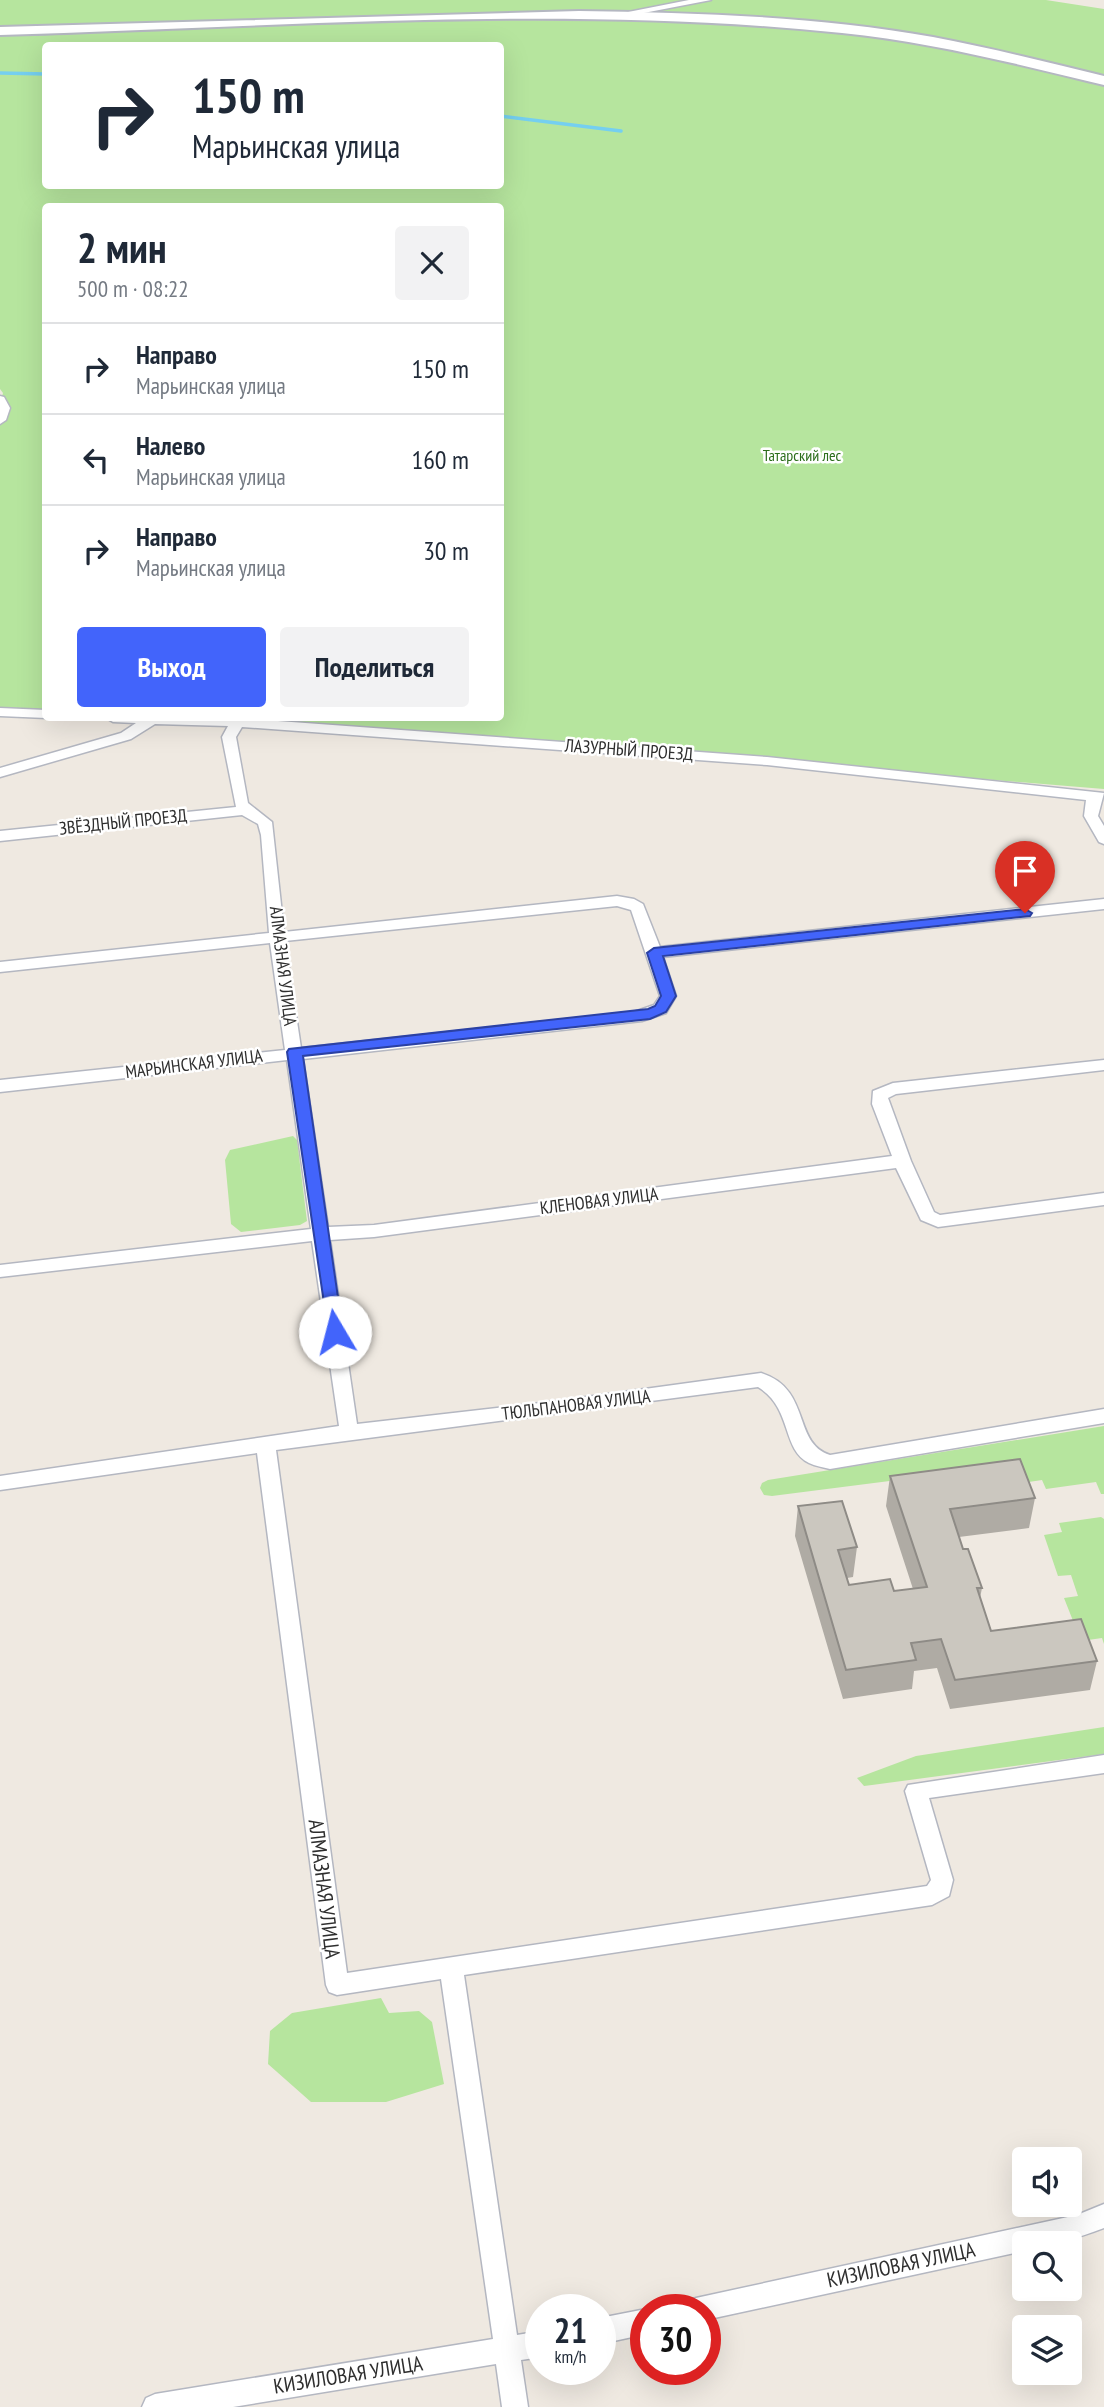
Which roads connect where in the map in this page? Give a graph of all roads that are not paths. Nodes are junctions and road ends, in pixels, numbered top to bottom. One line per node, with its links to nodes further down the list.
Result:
1 (706, 0): 2 (street)
2 (628, 13): 3 (main road); 4 (main road)
3 (0, 32)
4 (1104, 81)
5 (0, 400): 6 (street)
6 (0, 420)
7 (0, 712): 8 (street)
8 (42, 714)
9 (149, 721): 12 (street)
10 (209, 721): 11 (street, ЛАЗУРНЫЙ ПРОЕЗД)
11 (237, 722): 13 (street, ЛАЗУРНЫЙ ПРОЕЗД); 14 (street, АЛМАЗНАЯ УЛИЦА)
12 (0, 774)
13 (1099, 797): 16 (street)
14 (245, 810): 15 (street, ЗВЁЗДНЫЙ ПРОЕЗД); 18 (street, АЛМАЗНАЯ УЛИЦА)
15 (0, 836)
16 (1104, 839)
17 (1104, 904): 19 (street)
18 (277, 938): 19 (street, МАРЬИНСКАЯ УЛИЦА); 20 (street, МАРЬИНСКАЯ УЛИЦА); 21 (street, АЛМАЗНАЯ УЛИЦА)
19 (654, 953): 21 (street, МАРЬИНСКАЯ УЛИЦА)
20 (0, 967)
21 (295, 1052): 23 (street, МАРЬИНСКАЯ УЛИЦА); 26 (street, АЛМАЗНАЯ УЛИЦА)
22 (1104, 1065): 24 (street)
23 (0, 1086)
24 (902, 1161): 25 (street); 26 (street, КЛЕНОВАЯ УЛИЦА)
25 (1104, 1199)
26 (321, 1233): 27 (street, КЛЕНОВАЯ УЛИЦА); 29 (street, АЛМАЗНАЯ УЛИЦА)
27 (0, 1271)
28 (1104, 1416): 29 (street, ТЮЛЬПАНОВАЯ УЛИЦА)
29 (349, 1432): 30 (street, ТЮЛЬПАНОВАЯ УЛИЦА)
30 (265, 1445): 31 (street, ТЮЛЬПАНОВАЯ УЛИЦА); 33 (street, АЛМАЗНАЯ УЛИЦА)
31 (0, 1483)
32 (1104, 1765): 33 (street)
33 (451, 1967): 37 (street)
34 (1104, 2216): 35 (street, КИЗИЛОВАЯ УЛИЦА)
35 (721, 2305)
36 (525, 2348): 37 (street, КИЗИЛОВАЯ УЛИЦА)
37 (509, 2351): 38 (street, КИЗИЛОВАЯ УЛИЦА); 39 (street)
38 (155, 2407)
39 (515, 2407)

